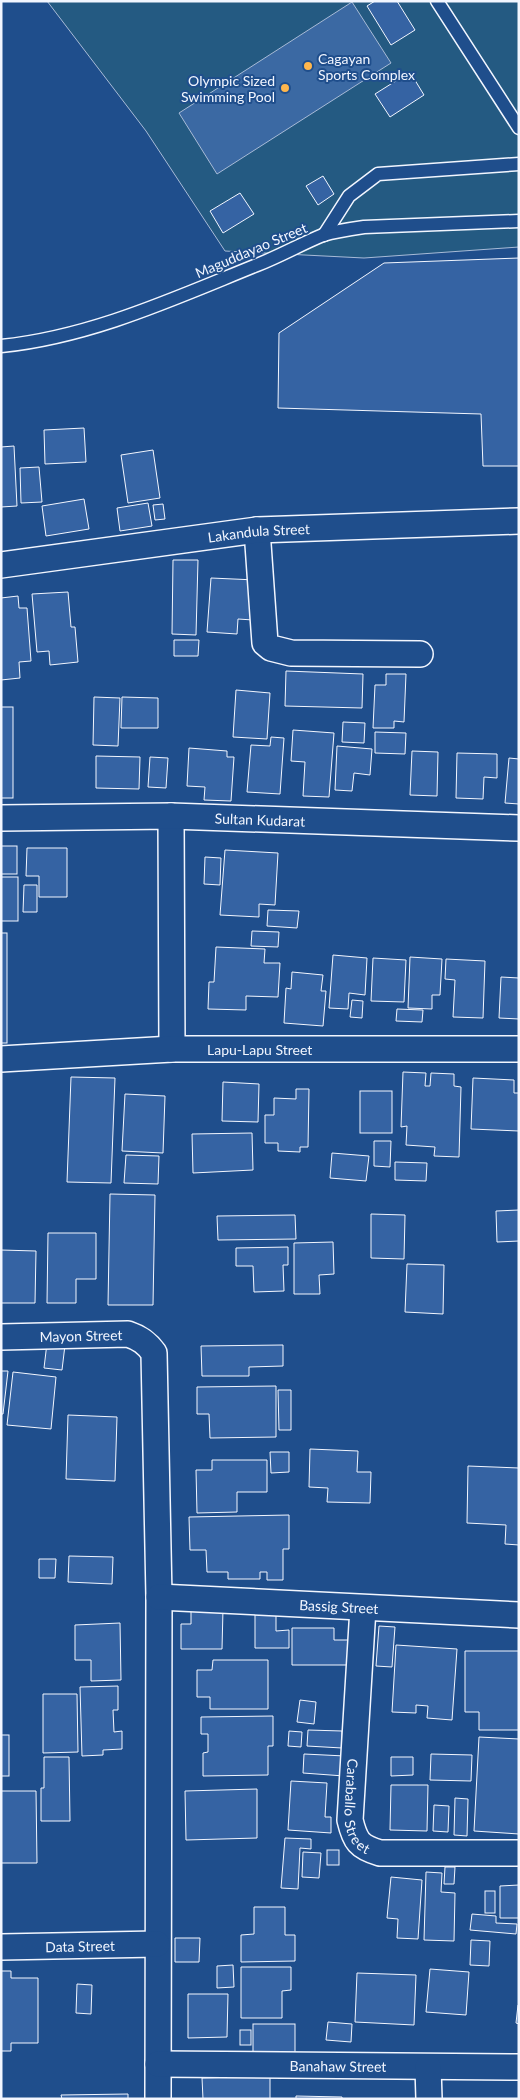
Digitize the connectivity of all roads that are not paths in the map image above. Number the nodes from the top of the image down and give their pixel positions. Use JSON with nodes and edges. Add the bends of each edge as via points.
{"nodes":[{"id":1,"x":437,"y":1,"type":"edge"},
{"id":2,"x":519,"y":128,"type":"edge"},
{"id":3,"x":519,"y":164,"type":"edge"},
{"id":4,"x":519,"y":221,"type":"edge"},
{"id":5,"x":324,"y":235,"type":"junction"},
{"id":6,"x":1,"y":346,"type":"edge"},
{"id":7,"x":519,"y":521,"type":"edge"},
{"id":8,"x":257,"y":530,"type":"junction"},
{"id":9,"x":1,"y":565,"type":"edge"},
{"id":10,"x":420,"y":654,"type":"dead end"},
{"id":11,"x":171,"y":816,"type":"junction"},
{"id":12,"x":1,"y":818,"type":"edge"},
{"id":13,"x":519,"y":828,"type":"edge"},
{"id":14,"x":172,"y":1049,"type":"junction"},
{"id":15,"x":519,"y":1050,"type":"edge"},
{"id":16,"x":1,"y":1059,"type":"edge"},
{"id":17,"x":1,"y":1337,"type":"edge"},
{"id":18,"x":159,"y":1596,"type":"junction"},
{"id":19,"x":363,"y":1608,"type":"junction"},
{"id":20,"x":519,"y":1615,"type":"edge"},
{"id":21,"x":519,"y":1852,"type":"edge"},
{"id":22,"x":157,"y":1944,"type":"junction"},
{"id":23,"x":1,"y":1947,"type":"edge"},
{"id":24,"x":158,"y":2064,"type":"junction"},
{"id":25,"x":428,"y":2067,"type":"junction"},
{"id":26,"x":519,"y":2067,"type":"edge"},
{"id":27,"x":158,"y":2099,"type":"edge"},
{"id":28,"x":429,"y":2099,"type":"edge"}],
"edges":[{"from":1,"to":2,"type":"lane"},
{"from":3,"to":5,"type":"lane","via":[[378,174],[349,196]]},
{"from":4,"to":5,"type":"lane","name":"Maguddayao Street","via":[[364,227]]},
{"from":5,"to":6,"type":"lane","name":"Maguddayao Street","via":[[100,326],[55,338]]},
{"from":7,"to":8,"type":"street","name":"Lakandula Street"},
{"from":8,"to":9,"type":"street","name":"Lakandula Street"},
{"from":8,"to":10,"type":"street","via":[[265,643],[271,648],[291,653]]},
{"from":11,"to":12,"type":"street","name":"Sultan Kudarat"},
{"from":11,"to":13,"type":"street","name":"Sultan Kudarat"},
{"from":11,"to":14,"type":"street"},
{"from":14,"to":15,"type":"street","name":"Lapu-Lapu Street"},
{"from":14,"to":16,"type":"street","name":"Lapu-Lapu Street"},
{"from":17,"to":18,"type":"street","name":"Mayon Street","via":[[128,1334],[147,1343],[154,1353]]},
{"from":18,"to":19,"type":"street","name":"Bassig Street"},
{"from":18,"to":22,"type":"street"},
{"from":19,"to":20,"type":"street","name":"Bassig Street"},
{"from":19,"to":21,"type":"street","name":"Caraballo Street","via":[[350,1820],[358,1843],[380,1852]]},
{"from":22,"to":23,"type":"street","name":"Data Street"},
{"from":22,"to":24,"type":"street"},
{"from":24,"to":25,"type":"street","name":"Banahaw Street"},
{"from":24,"to":27,"type":"street"},
{"from":25,"to":26,"type":"street","name":"Banahaw Street"},
{"from":25,"to":28,"type":"street"}]}
